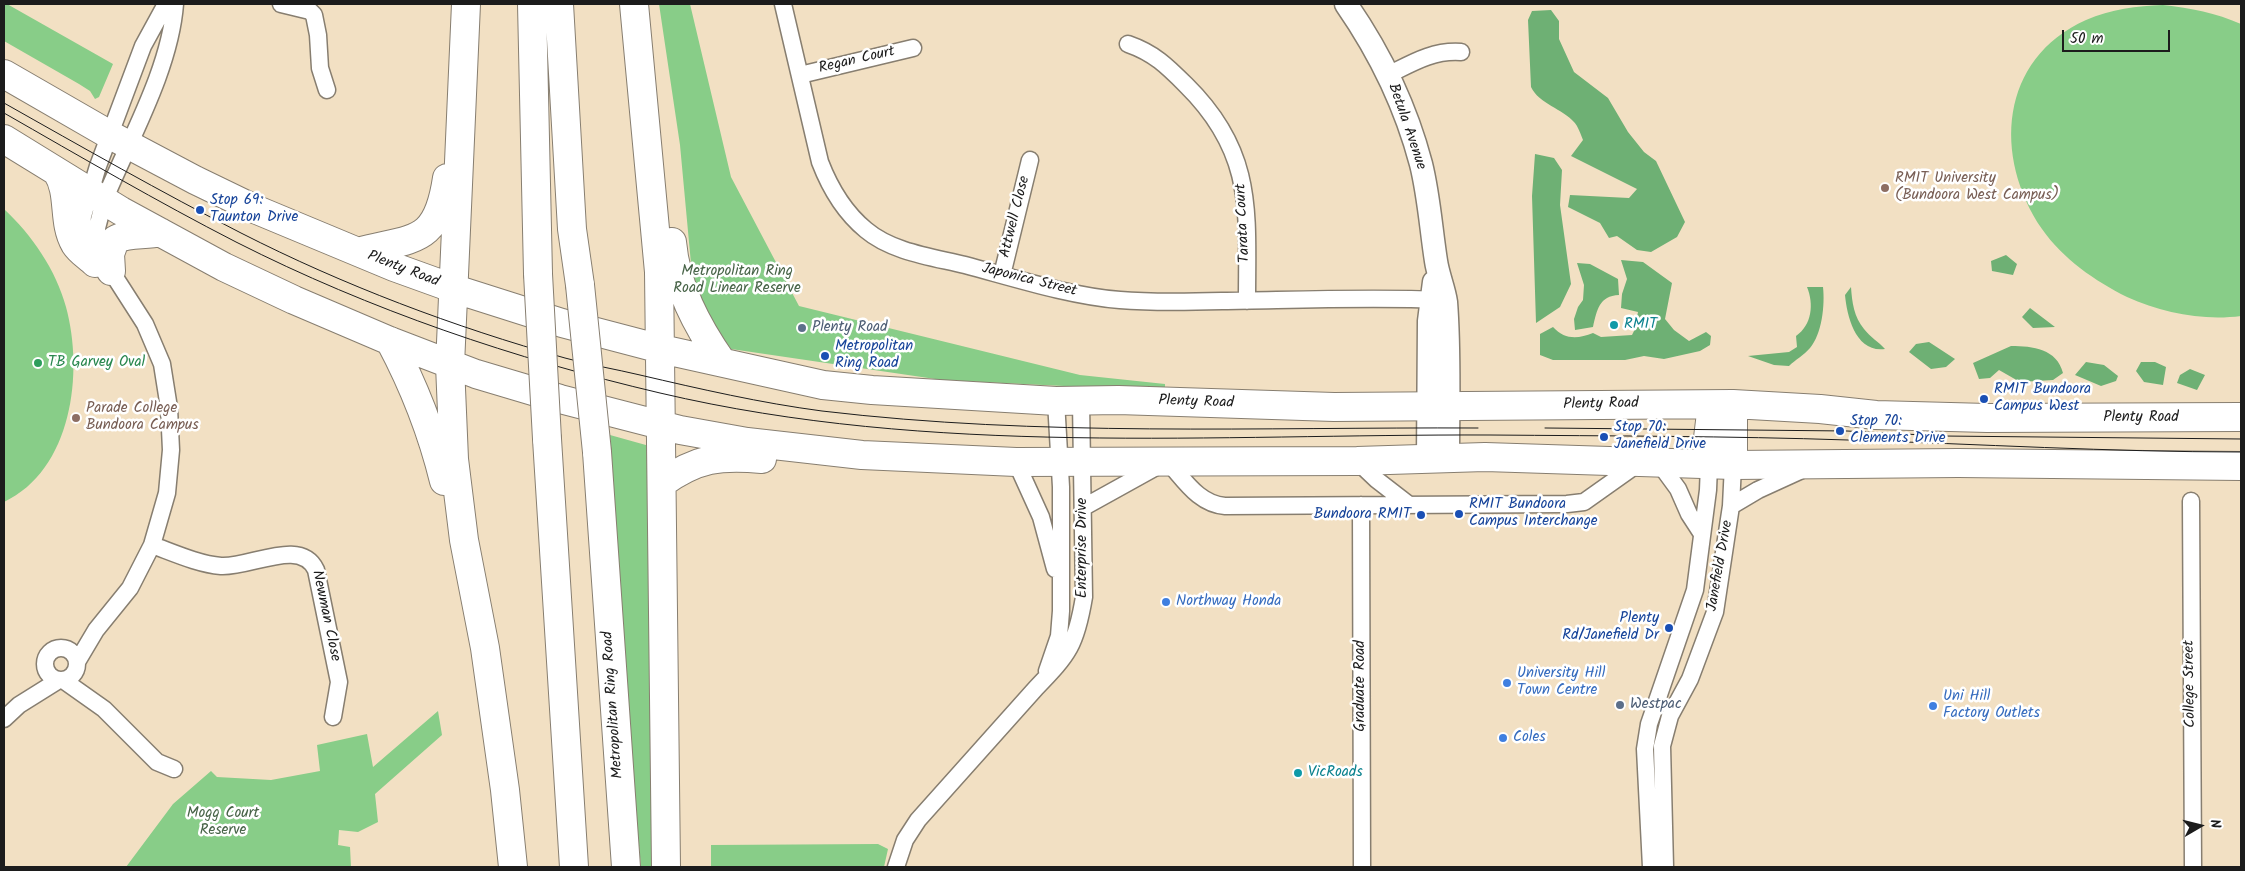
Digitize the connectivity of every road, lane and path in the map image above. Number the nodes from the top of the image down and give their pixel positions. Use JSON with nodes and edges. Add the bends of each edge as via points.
{"nodes":[{"id":1,"x":166,"y":4,"type":"edge"},
{"id":2,"x":175,"y":4,"type":"edge"},
{"id":3,"x":281,"y":4,"type":"edge"},
{"id":4,"x":466,"y":4,"type":"edge"},
{"id":5,"x":532,"y":4,"type":"edge"},
{"id":6,"x":559,"y":4,"type":"edge"},
{"id":7,"x":783,"y":4,"type":"edge"},
{"id":8,"x":1346,"y":4,"type":"edge"},
{"id":9,"x":634,"y":9,"type":"edge"},
{"id":10,"x":1128,"y":44,"type":"dead end"},
{"id":11,"x":913,"y":48,"type":"dead end"},
{"id":12,"x":1461,"y":52,"type":"dead end"},
{"id":13,"x":4,"y":74,"type":"edge"},
{"id":14,"x":800,"y":75,"type":"junction"},
{"id":15,"x":1388,"y":75,"type":"junction"},
{"id":16,"x":327,"y":90,"type":"dead end"},
{"id":17,"x":460,"y":100,"type":"junction"},
{"id":18,"x":124,"y":129,"type":"junction"},
{"id":19,"x":4,"y":139,"type":"edge"},
{"id":20,"x":1030,"y":160,"type":"dead end"},
{"id":21,"x":57,"y":172,"type":"junction"},
{"id":22,"x":97,"y":196,"type":"junction"},
{"id":23,"x":160,"y":232,"type":"junction"},
{"id":24,"x":358,"y":252,"type":"junction"},
{"id":25,"x":103,"y":267,"type":"junction"},
{"id":26,"x":1002,"y":275,"type":"junction"},
{"id":27,"x":454,"y":279,"type":"junction"},
{"id":28,"x":1439,"y":300,"type":"junction"},
{"id":29,"x":1247,"y":301,"type":"junction"},
{"id":30,"x":661,"y":339,"type":"junction"},
{"id":31,"x":390,"y":341,"type":"junction"},
{"id":32,"x":722,"y":362,"type":"junction"},
{"id":33,"x":450,"y":376,"type":"junction"},
{"id":34,"x":1069,"y":401,"type":"junction"},
{"id":35,"x":1722,"y":404,"type":"junction"},
{"id":36,"x":1438,"y":407,"type":"junction"},
{"id":37,"x":2241,"y":418,"type":"edge"},
{"id":38,"x":661,"y":435,"type":"junction"},
{"id":39,"x":1438,"y":458,"type":"junction"},
{"id":40,"x":922,"y":459,"type":"junction"},
{"id":41,"x":1167,"y":461,"type":"junction"},
{"id":42,"x":1356,"y":461,"type":"junction"},
{"id":43,"x":1016,"y":462,"type":"junction"},
{"id":44,"x":1071,"y":462,"type":"junction"},
{"id":45,"x":1650,"y":462,"type":"junction"},
{"id":46,"x":1721,"y":465,"type":"junction"},
{"id":47,"x":1812,"y":465,"type":"junction"},
{"id":48,"x":2241,"y":466,"type":"edge"},
{"id":49,"x":662,"y":483,"type":"junction"},
{"id":50,"x":2191,"y":501,"type":"dead end"},
{"id":51,"x":1408,"y":504,"type":"junction"},
{"id":52,"x":1361,"y":506,"type":"junction"},
{"id":53,"x":1731,"y":506,"type":"junction"},
{"id":54,"x":1084,"y":507,"type":"junction"},
{"id":55,"x":1702,"y":534,"type":"junction"},
{"id":56,"x":152,"y":545,"type":"junction"},
{"id":57,"x":1061,"y":592,"type":"junction"},
{"id":58,"x":96,"y":630,"type":"junction"},
{"id":59,"x":1704,"y":643,"type":"junction"},
{"id":60,"x":63,"y":648,"type":"junction"},
{"id":61,"x":484,"y":648,"type":"junction"},
{"id":62,"x":1673,"y":650,"type":"junction"},
{"id":63,"x":77,"y":664,"type":"junction"},
{"id":64,"x":46,"y":667,"type":"junction"},
{"id":65,"x":61,"y":680,"type":"junction"},
{"id":66,"x":1041,"y":682,"type":"junction"},
{"id":67,"x":19,"y":705,"type":"junction"},
{"id":68,"x":104,"y":709,"type":"junction"},
{"id":69,"x":333,"y":717,"type":"dead end"},
{"id":70,"x":4,"y":719,"type":"edge"},
{"id":71,"x":174,"y":769,"type":"dead end"},
{"id":72,"x":513,"y":867,"type":"edge"},
{"id":73,"x":574,"y":867,"type":"edge"},
{"id":74,"x":626,"y":867,"type":"edge"},
{"id":75,"x":666,"y":867,"type":"edge"},
{"id":76,"x":896,"y":867,"type":"edge"},
{"id":77,"x":1362,"y":867,"type":"edge"},
{"id":78,"x":1651,"y":867,"type":"edge"},
{"id":79,"x":1665,"y":867,"type":"edge"},
{"id":80,"x":2193,"y":867,"type":"edge"}],
"edges":[{"from":1,"to":18,"type":"street","via":[[143,46]]},
{"from":2,"to":18,"type":"street","via":[[168,44]]},
{"from":3,"to":16,"type":"street","via":[[314,15],[318,56]]},
{"from":4,"to":17,"type":"highway"},
{"from":5,"to":73,"type":"highway","bridge":true,"via":[[538,274]]},
{"from":6,"to":74,"type":"highway","name":"Metropolitan Ring Road","bridge":true,"via":[[572,229],[597,452]]},
{"from":7,"to":14,"type":"street","name":"Japonica Street"},
{"from":8,"to":15,"type":"street","name":"Betula Avenue"},
{"from":9,"to":30,"type":"highway","via":[[656,223]]},
{"from":9,"to":32,"type":"highway","via":[[658,101],[672,248],[678,275],[694,316]]},
{"from":10,"to":29,"type":"street","name":"Tarata Court","via":[[1153,55],[1201,100],[1225,132],[1246,197]]},
{"from":11,"to":14,"type":"street","name":"Regan Court"},
{"from":12,"to":15,"type":"street","via":[[1431,54]]},
{"from":13,"to":18,"type":"highway","name":"Plenty Road"},
{"from":14,"to":26,"type":"street","name":"Japonica Street","via":[[820,162],[827,181],[851,216],[867,231],[896,247]]},
{"from":15,"to":28,"type":"street","name":"Betula Avenue","via":[[1421,165],[1433,226]]},
{"from":17,"to":24,"type":"highway","via":[[442,207],[434,223],[421,235]]},
{"from":17,"to":27,"type":"highway","via":[[460,182]]},
{"from":18,"to":22,"type":"street"},
{"from":18,"to":24,"type":"highway","name":"Plenty Road","via":[[257,210]]},
{"from":19,"to":21,"type":"highway"},
{"from":20,"to":26,"type":"street","name":"Attwell Close"},
{"from":21,"to":22,"type":"highway"},
{"from":21,"to":25,"type":"highway","via":[[63,181],[68,226],[74,243]]},
{"from":22,"to":23,"type":"highway"},
{"from":22,"to":25,"type":"street","via":[[96,234]]},
{"from":23,"to":25,"type":"highway","via":[[146,236],[126,235],[115,240]]},
{"from":23,"to":31,"type":"highway","via":[[294,300]]},
{"from":24,"to":27,"type":"highway","name":"Plenty Road"},
{"from":25,"to":56,"type":"street","via":[[145,324],[162,364],[170,428],[169,471],[162,515]]},
{"from":26,"to":29,"type":"street","name":"Japonica Street","via":[[1119,300]]},
{"from":27,"to":30,"type":"highway","name":"Plenty Road","via":[[562,323]]},
{"from":27,"to":33,"type":"highway"},
{"from":28,"to":29,"type":"street","name":"Japonica Street"},
{"from":28,"to":36,"type":"street","name":"Betula Avenue","via":[[1429,321]]},
{"from":30,"to":32,"type":"highway","name":"Plenty Road"},
{"from":30,"to":38,"type":"highway"},
{"from":31,"to":33,"type":"highway"},
{"from":31,"to":61,"type":"highway","via":[[409,376],[429,427]]},
{"from":32,"to":34,"type":"highway","name":"Plenty Road","via":[[850,388]]},
{"from":33,"to":38,"type":"highway","via":[[560,399]]},
{"from":33,"to":61,"type":"highway","via":[[454,459],[464,540]]},
{"from":34,"to":36,"type":"highway","name":"Plenty Road"},
{"from":34,"to":44,"type":"street","name":"Enterprise Drive"},
{"from":34,"to":44,"type":"street","name":"Enterprise Drive"},
{"from":35,"to":36,"type":"highway","name":"Plenty Road"},
{"from":35,"to":37,"type":"highway","name":"Plenty Road","via":[[1904,416]]},
{"from":35,"to":46,"type":"highway","name":"Janefield Drive","via":[[1708,438]]},
{"from":36,"to":39,"type":"street","name":"Betula Avenue"},
{"from":38,"to":40,"type":"highway","via":[[686,431],[747,442]]},
{"from":38,"to":49,"type":"highway"},
{"from":39,"to":42,"type":"highway"},
{"from":39,"to":45,"type":"highway"},
{"from":40,"to":43,"type":"highway"},
{"from":40,"to":49,"type":"highway","via":[[856,466],[818,466],[739,456],[687,466]]},
{"from":41,"to":42,"type":"highway"},
{"from":41,"to":44,"type":"highway"},
{"from":41,"to":52,"type":"street","via":[[1196,493],[1217,505]]},
{"from":41,"to":54,"type":"street"},
{"from":42,"to":51,"type":"street"},
{"from":43,"to":44,"type":"highway"},
{"from":43,"to":57,"type":"street","via":[[1041,517]]},
{"from":44,"to":54,"type":"street","name":"Enterprise Drive"},
{"from":44,"to":57,"type":"street","name":"Enterprise Drive"},
{"from":45,"to":46,"type":"highway"},
{"from":45,"to":51,"type":"street","via":[[1584,502]]},
{"from":45,"to":55,"type":"street","via":[[1678,489]]},
{"from":46,"to":47,"type":"highway"},
{"from":46,"to":53,"type":"street","name":"Janefield Drive"},
{"from":46,"to":55,"type":"street","name":"Janefield Drive","via":[[1708,490]]},
{"from":47,"to":48,"type":"highway"},
{"from":47,"to":53,"type":"street"},
{"from":49,"to":75,"type":"highway"},
{"from":50,"to":80,"type":"street","name":"College Street"},
{"from":51,"to":52,"type":"street"},
{"from":52,"to":77,"type":"street","name":"Graduate Road"},
{"from":53,"to":59,"type":"street","name":"Janefield Drive","via":[[1718,599]]},
{"from":54,"to":66,"type":"street","name":"Enterprise Drive","via":[[1084,597],[1079,628],[1056,669]]},
{"from":55,"to":62,"type":"street","name":"Janefield Drive","via":[[1695,590]]},
{"from":56,"to":58,"type":"street","via":[[130,588]]},
{"from":56,"to":69,"type":"street","name":"Newman Close","via":[[222,566],[290,554],[309,558],[316,570],[339,682]]},
{"from":57,"to":66,"type":"street","name":"Enterprise Drive","via":[[1059,636]]},
{"from":58,"to":60,"type":"street"},
{"from":58,"to":63,"type":"street"},
{"from":59,"to":62,"type":"street","via":[[1689,652]]},
{"from":59,"to":79,"type":"street","name":"Janefield Drive","via":[[1690,679],[1670,716],[1662,746]]},
{"from":60,"to":63,"type":"street","via":[[72,653]]},
{"from":60,"to":64,"type":"street","via":[[50,653]]},
{"from":61,"to":72,"type":"highway"},
{"from":62,"to":78,"type":"street","name":"Janefield Drive","via":[[1649,724],[1645,749]]},
{"from":63,"to":65,"type":"street","via":[[72,676]]},
{"from":63,"to":68,"type":"street"},
{"from":64,"to":65,"type":"street","via":[[50,675]]},
{"from":64,"to":67,"type":"street"},
{"from":65,"to":67,"type":"street"},
{"from":65,"to":68,"type":"street"},
{"from":66,"to":76,"type":"street","name":"Enterprise Drive","via":[[918,820],[905,840]]},
{"from":67,"to":70,"type":"street"},
{"from":68,"to":71,"type":"street","via":[[157,762]]}]}
